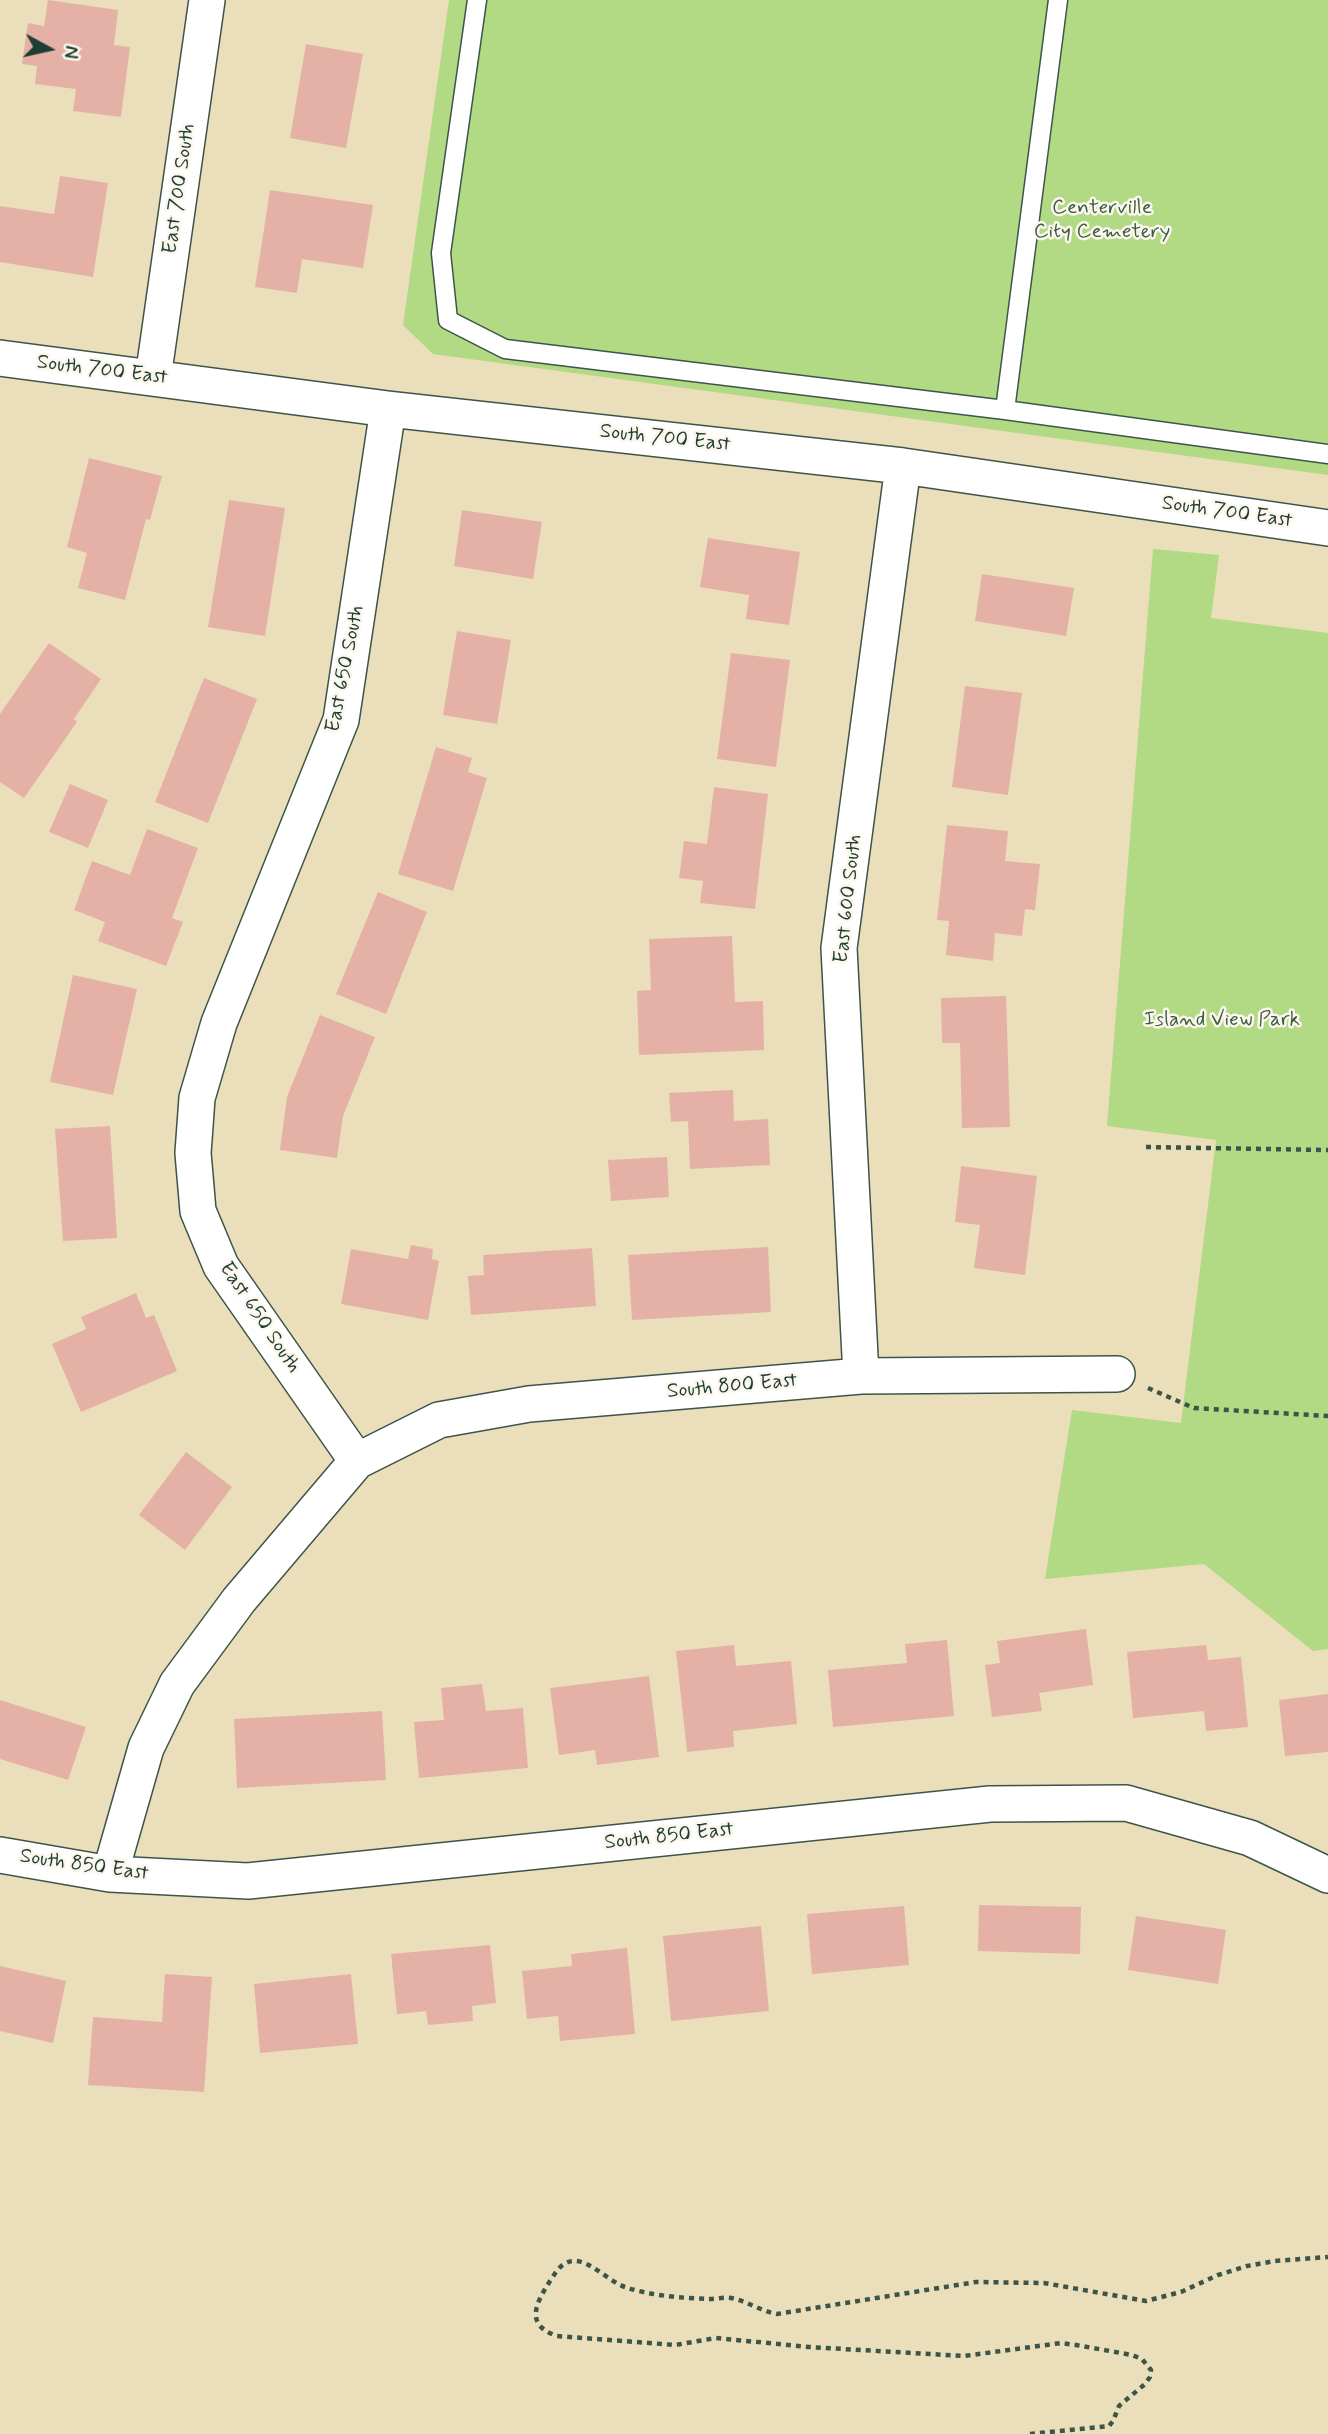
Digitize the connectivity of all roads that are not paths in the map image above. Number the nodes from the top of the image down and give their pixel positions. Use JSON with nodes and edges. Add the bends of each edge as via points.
{"nodes":[{"id":1,"x":207,"y":0,"type":"edge"},
{"id":2,"x":477,"y":0,"type":"edge"},
{"id":3,"x":1058,"y":0,"type":"edge"},
{"id":4,"x":0,"y":358,"type":"edge"},
{"id":5,"x":153,"y":378,"type":"junction"},
{"id":6,"x":388,"y":408,"type":"junction"},
{"id":7,"x":1005,"y":410,"type":"junction"},
{"id":8,"x":1328,"y":454,"type":"edge"},
{"id":9,"x":903,"y":466,"type":"junction"},
{"id":10,"x":1328,"y":528,"type":"edge"},
{"id":11,"x":1117,"y":1374,"type":"road end"},
{"id":12,"x":861,"y":1376,"type":"junction"},
{"id":13,"x":357,"y":1461,"type":"junction"},
{"id":14,"x":0,"y":1854,"type":"edge"},
{"id":15,"x":110,"y":1874,"type":"junction"},
{"id":16,"x":1328,"y":1875,"type":"edge"}],
"edges":[{"from":1,"to":5,"type":"street","name":"East 700 South"},
{"from":2,"to":7,"type":"lane","via":[[440,253],[448,320],[505,349]]},
{"from":3,"to":7,"type":"lane"},
{"from":4,"to":5,"type":"street","name":"South 700 East"},
{"from":5,"to":6,"type":"street","name":"South 700 East"},
{"from":6,"to":9,"type":"street","name":"South 700 East"},
{"from":6,"to":13,"type":"street","name":"East 650 South","via":[[341,720],[219,1023],[197,1098],[193,1153],[198,1211],[221,1266]]},
{"from":7,"to":8,"type":"lane"},
{"from":9,"to":10,"type":"street","name":"South 700 East"},
{"from":9,"to":12,"type":"street","name":"East 600 South","via":[[839,948]]},
{"from":11,"to":12,"type":"street","name":"South 800 East"},
{"from":12,"to":13,"type":"street","name":"South 800 East","via":[[529,1404],[439,1420]]},
{"from":13,"to":15,"type":"street","via":[[239,1600],[177,1684],[146,1748]]},
{"from":14,"to":15,"type":"street","name":"South 850 East"},
{"from":15,"to":16,"type":"street","name":"South 850 East","via":[[248,1881],[990,1804],[1126,1803],[1250,1838]]}]}
